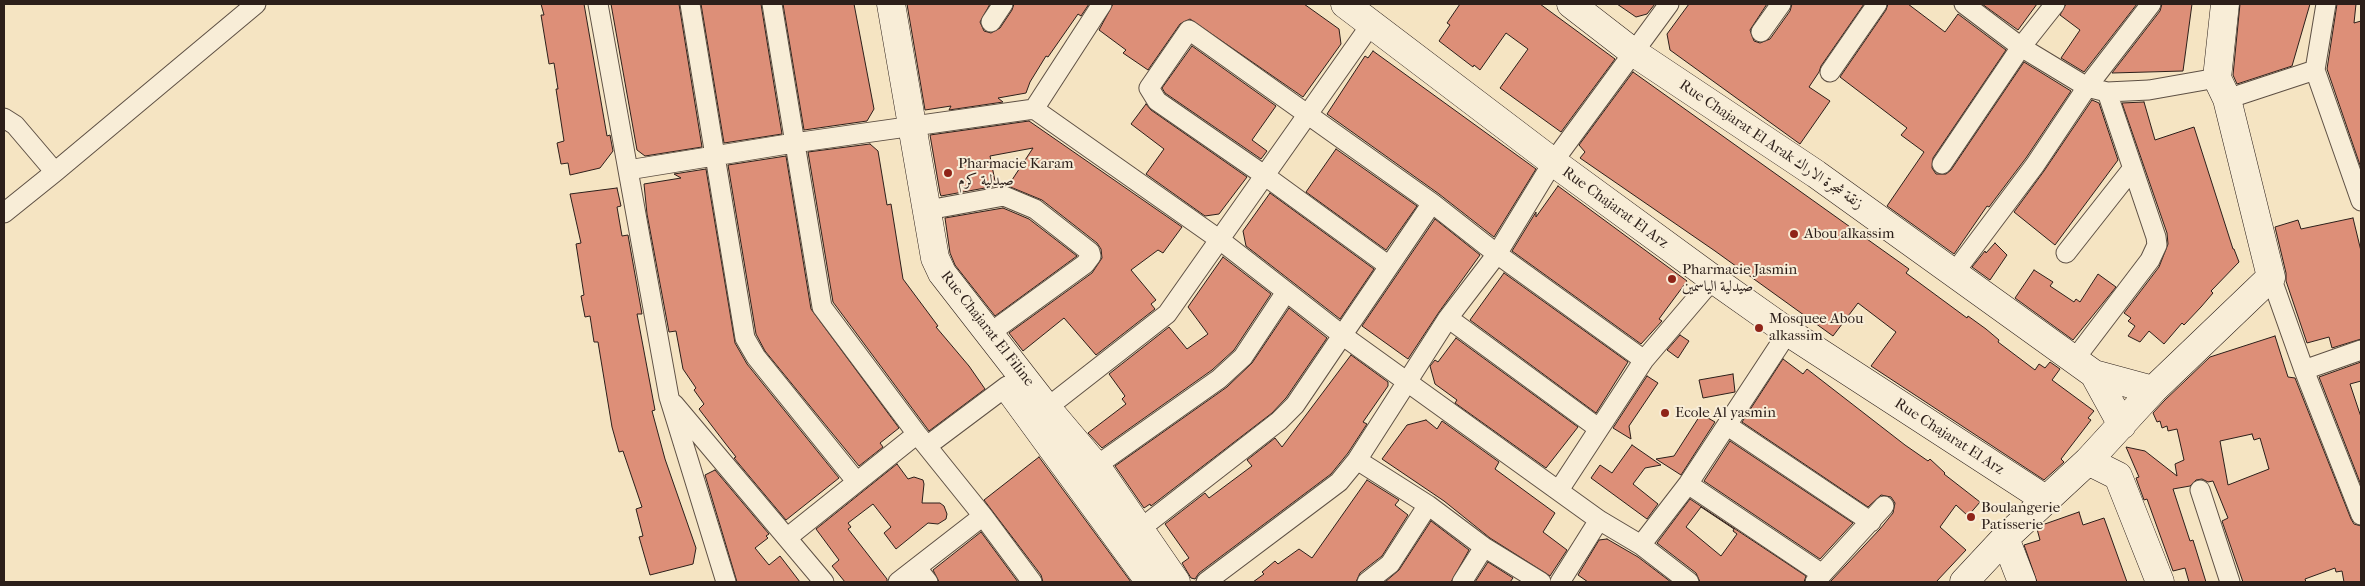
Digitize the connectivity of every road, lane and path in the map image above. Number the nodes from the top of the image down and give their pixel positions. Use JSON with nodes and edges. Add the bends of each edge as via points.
{"nodes":[{"id":1,"x":256,"y":4,"type":"edge"},
{"id":2,"x":598,"y":4,"type":"edge"},
{"id":3,"x":690,"y":4,"type":"edge"},
{"id":4,"x":772,"y":4,"type":"edge"},
{"id":5,"x":876,"y":4,"type":"edge"},
{"id":6,"x":891,"y":4,"type":"edge"},
{"id":7,"x":1003,"y":4,"type":"edge"},
{"id":8,"x":1102,"y":4,"type":"edge"},
{"id":9,"x":1344,"y":4,"type":"edge"},
{"id":10,"x":1571,"y":4,"type":"edge"},
{"id":11,"x":1668,"y":4,"type":"edge"},
{"id":12,"x":1781,"y":4,"type":"edge"},
{"id":13,"x":1877,"y":4,"type":"edge"},
{"id":14,"x":1966,"y":4,"type":"edge"},
{"id":15,"x":2055,"y":4,"type":"edge"},
{"id":16,"x":2151,"y":4,"type":"edge"},
{"id":17,"x":2225,"y":4,"type":"edge"},
{"id":18,"x":2326,"y":4,"type":"edge"},
{"id":19,"x":991,"y":22,"type":"dead end"},
{"id":20,"x":1372,"y":23,"type":"junction"},
{"id":21,"x":1761,"y":32,"type":"dead end"},
{"id":22,"x":2021,"y":47,"type":"junction"},
{"id":23,"x":1633,"y":52,"type":"junction"},
{"id":24,"x":2315,"y":70,"type":"junction"},
{"id":25,"x":1830,"y":72,"type":"dead end"},
{"id":26,"x":2087,"y":87,"type":"junction"},
{"id":27,"x":2222,"y":89,"type":"junction"},
{"id":28,"x":2107,"y":92,"type":"junction"},
{"id":29,"x":1034,"y":109,"type":"junction"},
{"id":30,"x":1307,"y":114,"type":"junction"},
{"id":31,"x":4,"y":118,"type":"edge"},
{"id":32,"x":905,"y":127,"type":"junction"},
{"id":33,"x":794,"y":143,"type":"junction"},
{"id":34,"x":716,"y":157,"type":"junction"},
{"id":35,"x":1553,"y":162,"type":"junction"},
{"id":36,"x":1942,"y":164,"type":"dead end"},
{"id":37,"x":2133,"y":168,"type":"junction"},
{"id":38,"x":2356,"y":169,"type":"edge"},
{"id":39,"x":628,"y":170,"type":"junction"},
{"id":40,"x":56,"y":172,"type":"junction"},
{"id":41,"x":1264,"y":175,"type":"junction"},
{"id":42,"x":2361,"y":201,"type":"edge"},
{"id":43,"x":1432,"y":203,"type":"junction"},
{"id":44,"x":928,"y":210,"type":"junction"},
{"id":45,"x":4,"y":213,"type":"edge"},
{"id":46,"x":1220,"y":240,"type":"junction"},
{"id":47,"x":2066,"y":253,"type":"dead end"},
{"id":48,"x":1497,"y":254,"type":"junction"},
{"id":49,"x":1389,"y":266,"type":"junction"},
{"id":50,"x":1954,"y":273,"type":"junction"},
{"id":51,"x":2271,"y":277,"type":"junction"},
{"id":52,"x":1713,"y":279,"type":"junction"},
{"id":53,"x":1286,"y":292,"type":"junction"},
{"id":54,"x":1448,"y":318,"type":"junction"},
{"id":55,"x":1788,"y":332,"type":"junction"},
{"id":56,"x":990,"y":333,"type":"junction"},
{"id":57,"x":1342,"y":335,"type":"junction"},
{"id":58,"x":2361,"y":350,"type":"edge"},
{"id":59,"x":1644,"y":360,"type":"junction"},
{"id":60,"x":2084,"y":367,"type":"junction"},
{"id":61,"x":2304,"y":370,"type":"junction"},
{"id":62,"x":1406,"y":381,"type":"junction"},
{"id":63,"x":1007,"y":386,"type":"junction"},
{"id":64,"x":2153,"y":390,"type":"junction"},
{"id":65,"x":668,"y":397,"type":"junction"},
{"id":66,"x":1039,"y":413,"type":"junction"},
{"id":67,"x":2122,"y":425,"type":"junction"},
{"id":68,"x":1728,"y":426,"type":"junction"},
{"id":69,"x":1598,"y":428,"type":"junction"},
{"id":70,"x":922,"y":440,"type":"junction"},
{"id":71,"x":1357,"y":460,"type":"junction"},
{"id":72,"x":2088,"y":461,"type":"junction"},
{"id":73,"x":1096,"y":466,"type":"junction"},
{"id":74,"x":856,"y":481,"type":"junction"},
{"id":75,"x":1688,"y":484,"type":"junction"},
{"id":76,"x":1559,"y":490,"type":"junction"},
{"id":77,"x":2200,"y":490,"type":"dead end"},
{"id":78,"x":2045,"y":500,"type":"junction"},
{"id":79,"x":1428,"y":505,"type":"junction"},
{"id":80,"x":1884,"y":506,"type":"dead end"},
{"id":81,"x":2361,"y":515,"type":"edge"},
{"id":82,"x":984,"y":516,"type":"junction"},
{"id":83,"x":1599,"y":520,"type":"junction"},
{"id":84,"x":1871,"y":522,"type":"junction"},
{"id":85,"x":1140,"y":530,"type":"junction"},
{"id":86,"x":788,"y":537,"type":"junction"},
{"id":87,"x":2005,"y":538,"type":"junction"},
{"id":88,"x":1641,"y":545,"type":"junction"},
{"id":89,"x":1484,"y":546,"type":"junction"},
{"id":90,"x":923,"y":575,"type":"edge"},
{"id":91,"x":1819,"y":578,"type":"edge"},
{"id":92,"x":726,"y":582,"type":"edge"},
{"id":93,"x":824,"y":582,"type":"edge"},
{"id":94,"x":898,"y":582,"type":"edge"},
{"id":95,"x":1032,"y":582,"type":"edge"},
{"id":96,"x":1150,"y":582,"type":"edge"},
{"id":97,"x":1176,"y":582,"type":"edge"},
{"id":98,"x":1206,"y":582,"type":"edge"},
{"id":99,"x":1366,"y":582,"type":"edge"},
{"id":100,"x":1462,"y":582,"type":"edge"},
{"id":101,"x":1541,"y":582,"type":"edge"},
{"id":102,"x":1560,"y":582,"type":"edge"},
{"id":103,"x":1689,"y":582,"type":"edge"},
{"id":104,"x":1964,"y":582,"type":"edge"},
{"id":105,"x":2022,"y":582,"type":"edge"},
{"id":106,"x":2160,"y":582,"type":"edge"},
{"id":107,"x":2230,"y":582,"type":"edge"}],
"edges":[{"from":1,"to":40,"type":"street"},
{"from":2,"to":39,"type":"street"},
{"from":3,"to":34,"type":"street"},
{"from":4,"to":33,"type":"street"},
{"from":5,"to":32,"type":"street","name":"Rue Chajarat El Filine"},
{"from":6,"to":32,"type":"street","name":"Rue Chajarat El Filine"},
{"from":7,"to":19,"type":"street"},
{"from":8,"to":29,"type":"street"},
{"from":9,"to":20,"type":"street","name":"Rue Chajarat El Arz"},
{"from":10,"to":23,"type":"street","name":"Rue Chajarat El Arak زنقة شجرة الاراك"},
{"from":11,"to":23,"type":"street"},
{"from":12,"to":21,"type":"street"},
{"from":13,"to":25,"type":"street"},
{"from":14,"to":22,"type":"street"},
{"from":15,"to":22,"type":"street"},
{"from":16,"to":26,"type":"street"},
{"from":17,"to":27,"type":"street"},
{"from":18,"to":24,"type":"street"},
{"from":20,"to":30,"type":"street"},
{"from":20,"to":35,"type":"street","name":"Rue Chajarat El Arz"},
{"from":22,"to":26,"type":"street"},
{"from":22,"to":36,"type":"street"},
{"from":23,"to":35,"type":"street"},
{"from":23,"to":50,"type":"street","name":"Rue Chajarat El Arak زنقة شجرة الاراك","via":[[1816,174]]},
{"from":24,"to":27,"type":"street"},
{"from":24,"to":38,"type":"street"},
{"from":26,"to":28,"type":"street"},
{"from":26,"to":50,"type":"street","via":[[2035,165]]},
{"from":27,"to":28,"type":"street"},
{"from":27,"to":51,"type":"street"},
{"from":28,"to":37,"type":"street"},
{"from":29,"to":32,"type":"street"},
{"from":29,"to":46,"type":"street"},
{"from":30,"to":41,"type":"street"},
{"from":30,"to":41,"type":"street","via":[[1190,30],[1149,88],[1151,95],[1166,108]]},
{"from":30,"to":43,"type":"street"},
{"from":31,"to":40,"type":"street","via":[[15,125]]},
{"from":32,"to":33,"type":"street"},
{"from":32,"to":44,"type":"street","name":"Rue Chajarat El Filine"},
{"from":32,"to":63,"type":"street","name":"Rue Chajarat El Filine","via":[[920,266],[938,296]]},
{"from":33,"to":34,"type":"street"},
{"from":33,"to":70,"type":"street","via":[[822,307]]},
{"from":34,"to":39,"type":"street"},
{"from":34,"to":74,"type":"street","via":[[745,338]]},
{"from":35,"to":48,"type":"street"},
{"from":35,"to":52,"type":"street","name":"Rue Chajarat El Arz"},
{"from":37,"to":47,"type":"street"},
{"from":37,"to":60,"type":"street","via":[[2156,237],[2155,251]]},
{"from":38,"to":42,"type":"street"},
{"from":39,"to":65,"type":"street"},
{"from":40,"to":45,"type":"street"},
{"from":41,"to":46,"type":"street"},
{"from":41,"to":49,"type":"street"},
{"from":43,"to":48,"type":"street"},
{"from":43,"to":49,"type":"street"},
{"from":44,"to":56,"type":"street","name":"Rue Chajarat El Filine","via":[[935,258],[942,273]]},
{"from":44,"to":56,"type":"street","via":[[1004,196],[1034,209],[1090,252],[1085,264]]},
{"from":46,"to":53,"type":"street"},
{"from":46,"to":66,"type":"street","via":[[1167,314]]},
{"from":48,"to":54,"type":"street"},
{"from":48,"to":59,"type":"street"},
{"from":49,"to":57,"type":"street"},
{"from":50,"to":60,"type":"street","name":"Rue Chajarat El Arak زنقة شجرة الاراك"},
{"from":51,"to":61,"type":"street"},
{"from":51,"to":64,"type":"street"},
{"from":52,"to":55,"type":"street","name":"Rue Chajarat El Arz"},
{"from":52,"to":59,"type":"street"},
{"from":53,"to":57,"type":"street"},
{"from":53,"to":73,"type":"street","via":[[1243,357],[1219,379]]},
{"from":54,"to":62,"type":"street"},
{"from":54,"to":69,"type":"street"},
{"from":55,"to":68,"type":"street"},
{"from":55,"to":78,"type":"street","name":"Rue Chajarat El Arz"},
{"from":56,"to":66,"type":"street","name":"Rue Chajarat El Filine"},
{"from":57,"to":62,"type":"street"},
{"from":57,"to":85,"type":"street","via":[[1295,405],[1279,421]]},
{"from":58,"to":61,"type":"street"},
{"from":59,"to":69,"type":"street"},
{"from":60,"to":64,"type":"street","name":"Rue Chajarat El Arak زنقة شجرة الاراك"},
{"from":60,"to":67,"type":"street","name":"Rue Chajarat El Arak زنقة شجرة الاراك"},
{"from":61,"to":81,"type":"street"},
{"from":62,"to":71,"type":"street"},
{"from":62,"to":76,"type":"street"},
{"from":63,"to":66,"type":"street","name":"Rue Chajarat El Filine"},
{"from":63,"to":70,"type":"street"},
{"from":64,"to":67,"type":"street"},
{"from":65,"to":86,"type":"street"},
{"from":65,"to":92,"type":"street"},
{"from":66,"to":73,"type":"street","name":"Rue Chajarat El Filine"},
{"from":66,"to":96,"type":"street","name":"Rue Chajarat El Filine"},
{"from":67,"to":72,"type":"street"},
{"from":68,"to":75,"type":"street"},
{"from":68,"to":84,"type":"street"},
{"from":69,"to":76,"type":"street"},
{"from":70,"to":74,"type":"street"},
{"from":70,"to":82,"type":"street"},
{"from":71,"to":79,"type":"street"},
{"from":71,"to":98,"type":"street","via":[[1340,482]]},
{"from":72,"to":78,"type":"street"},
{"from":72,"to":106,"type":"street","via":[[2118,476]]},
{"from":73,"to":85,"type":"street","name":"Rue Chajarat El Filine"},
{"from":74,"to":86,"type":"street"},
{"from":75,"to":88,"type":"street"},
{"from":75,"to":91,"type":"street"},
{"from":76,"to":83,"type":"street"},
{"from":77,"to":107,"type":"street"},
{"from":78,"to":87,"type":"street"},
{"from":79,"to":89,"type":"street"},
{"from":79,"to":99,"type":"street","via":[[1390,564]]},
{"from":80,"to":84,"type":"street"},
{"from":82,"to":90,"type":"street"},
{"from":82,"to":95,"type":"street"},
{"from":83,"to":88,"type":"street"},
{"from":83,"to":102,"type":"street"},
{"from":84,"to":91,"type":"street"},
{"from":85,"to":97,"type":"street","name":"Rue Chajarat El Filine"},
{"from":86,"to":93,"type":"street"},
{"from":87,"to":104,"type":"street"},
{"from":87,"to":105,"type":"street"},
{"from":88,"to":103,"type":"street"},
{"from":89,"to":100,"type":"street"},
{"from":89,"to":101,"type":"street"},
{"from":90,"to":94,"type":"street"}]}
